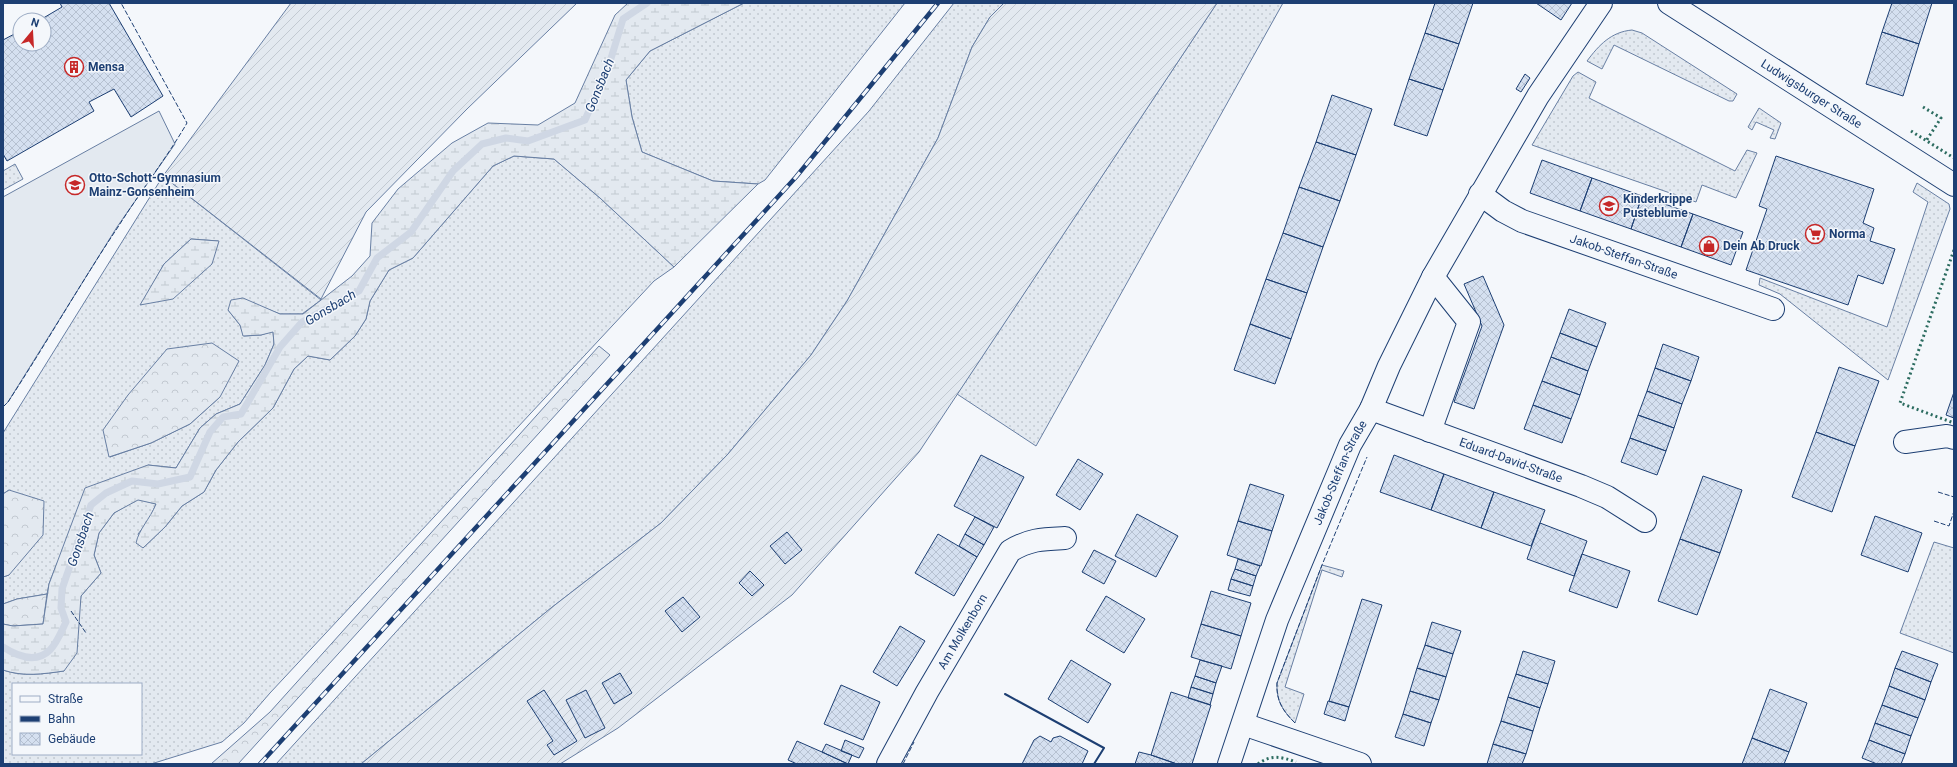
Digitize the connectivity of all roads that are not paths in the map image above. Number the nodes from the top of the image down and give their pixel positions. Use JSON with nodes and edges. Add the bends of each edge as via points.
{"nodes":[{"id":1,"x":1601,"y":3,"type":"edge"},
{"id":2,"x":1669,"y":3,"type":"edge"},
{"id":3,"x":1954,"y":185,"type":"edge"},
{"id":4,"x":1480,"y":194,"type":"junction"},
{"id":5,"x":1433,"y":276,"type":"junction"},
{"id":6,"x":1773,"y":309,"type":"dead end"},
{"id":7,"x":1371,"y":409,"type":"junction"},
{"id":8,"x":1430,"y":431,"type":"junction"},
{"id":9,"x":1954,"y":438,"type":"edge"},
{"id":10,"x":1905,"y":442,"type":"dead end"},
{"id":11,"x":1645,"y":521,"type":"dead end"},
{"id":12,"x":1065,"y":538,"type":"dead end"},
{"id":13,"x":1243,"y":724,"type":"junction"},
{"id":14,"x":888,"y":764,"type":"edge"},
{"id":15,"x":1229,"y":764,"type":"edge"},
{"id":16,"x":1360,"y":764,"type":"edge"}],
"edges":[{"from":1,"to":4,"type":"street","name":"Jakob-Steffan-Straße","via":[[1538,96]]},
{"from":2,"to":3,"type":"street","name":"Ludwigsburger Straße"},
{"from":4,"to":5,"type":"street","name":"Jakob-Steffan-Straße"},
{"from":4,"to":6,"type":"street","name":"Jakob-Steffan-Straße","via":[[1522,221]]},
{"from":5,"to":7,"type":"street","name":"Jakob-Steffan-Straße"},
{"from":5,"to":8,"type":"street","via":[[1468,322]]},
{"from":7,"to":8,"type":"street","name":"Eduard-David-Straße"},
{"from":7,"to":13,"type":"street","name":"Jakob-Steffan-Straße","via":[[1350,445],[1277,620]]},
{"from":8,"to":11,"type":"street","name":"Eduard-David-Straße","via":[[1608,497]]},
{"from":9,"to":10,"type":"street","via":[[1947,436]]},
{"from":12,"to":14,"type":"street","name":"Am Molkenborn","via":[[1025,542],[1010,551]]},
{"from":13,"to":15,"type":"street","name":"Jakob-Steffan-Straße"},
{"from":13,"to":16,"type":"street"}]}
